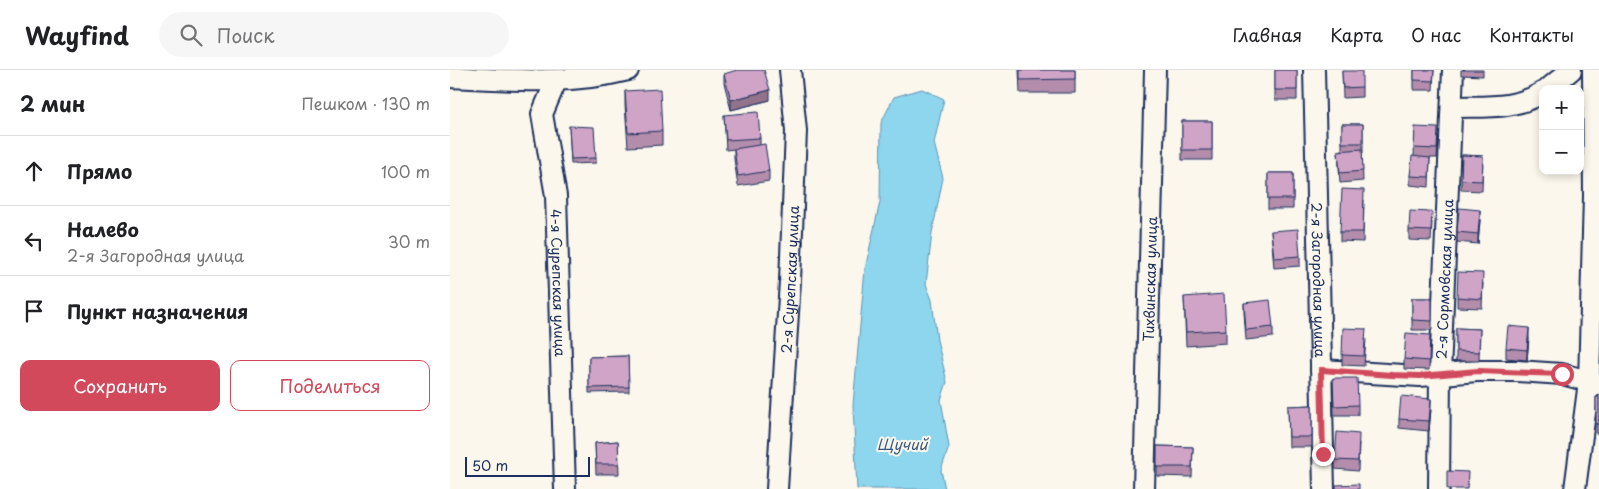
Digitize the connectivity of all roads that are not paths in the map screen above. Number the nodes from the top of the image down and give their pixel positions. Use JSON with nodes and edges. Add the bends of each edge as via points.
{"nodes":[{"id":1,"x":628,"y":70,"type":"edge"},
{"id":2,"x":790,"y":70,"type":"edge"},
{"id":3,"x":1155,"y":70,"type":"edge"},
{"id":4,"x":1314,"y":70,"type":"edge"},
{"id":5,"x":1453,"y":70,"type":"edge"},
{"id":6,"x":1572,"y":70,"type":"edge"},
{"id":7,"x":1593,"y":70,"type":"edge"},
{"id":8,"x":450,"y":77,"type":"edge"},
{"id":9,"x":556,"y":81,"type":"junction"},
{"id":10,"x":1553,"y":85,"type":"edge"},
{"id":11,"x":1539,"y":95,"type":"edge"},
{"id":12,"x":1453,"y":107,"type":"junction"},
{"id":13,"x":1321,"y":370,"type":"junction"},
{"id":14,"x":1440,"y":373,"type":"junction"},
{"id":15,"x":1594,"y":383,"type":"edge"},
{"id":16,"x":565,"y":489,"type":"edge"},
{"id":17,"x":777,"y":489,"type":"edge"},
{"id":18,"x":1144,"y":489,"type":"edge"},
{"id":19,"x":1324,"y":489,"type":"edge"},
{"id":20,"x":1439,"y":489,"type":"edge"},
{"id":21,"x":1575,"y":489,"type":"edge"}],
"edges":[{"from":1,"to":9,"type":"street","via":[[602,77]]},
{"from":2,"to":17,"type":"street","name":"2-я Сурепская улица","via":[[795,140]]},
{"from":3,"to":18,"type":"street","name":"Тихвинская улица"},
{"from":4,"to":13,"type":"street","name":"2-я Загородная улица"},
{"from":5,"to":12,"type":"street","name":"2-я Сормовская улица"},
{"from":6,"to":10,"type":"street"},
{"from":7,"to":15,"type":"street"},
{"from":8,"to":9,"type":"street"},
{"from":9,"to":16,"type":"street","name":"4-я Сурепская улица","via":[[542,114],[556,196]]},
{"from":11,"to":12,"type":"street","via":[[1528,102],[1508,106]]},
{"from":12,"to":14,"type":"street","name":"2-я Сормовская улица"},
{"from":13,"to":14,"type":"street","via":[[1392,375]]},
{"from":13,"to":19,"type":"street","name":"2-я Загородная улица"},
{"from":14,"to":15,"type":"street","via":[[1517,371],[1562,374]]},
{"from":14,"to":20,"type":"street","name":"2-я Сормовская улица"},
{"from":15,"to":21,"type":"street"}]}
